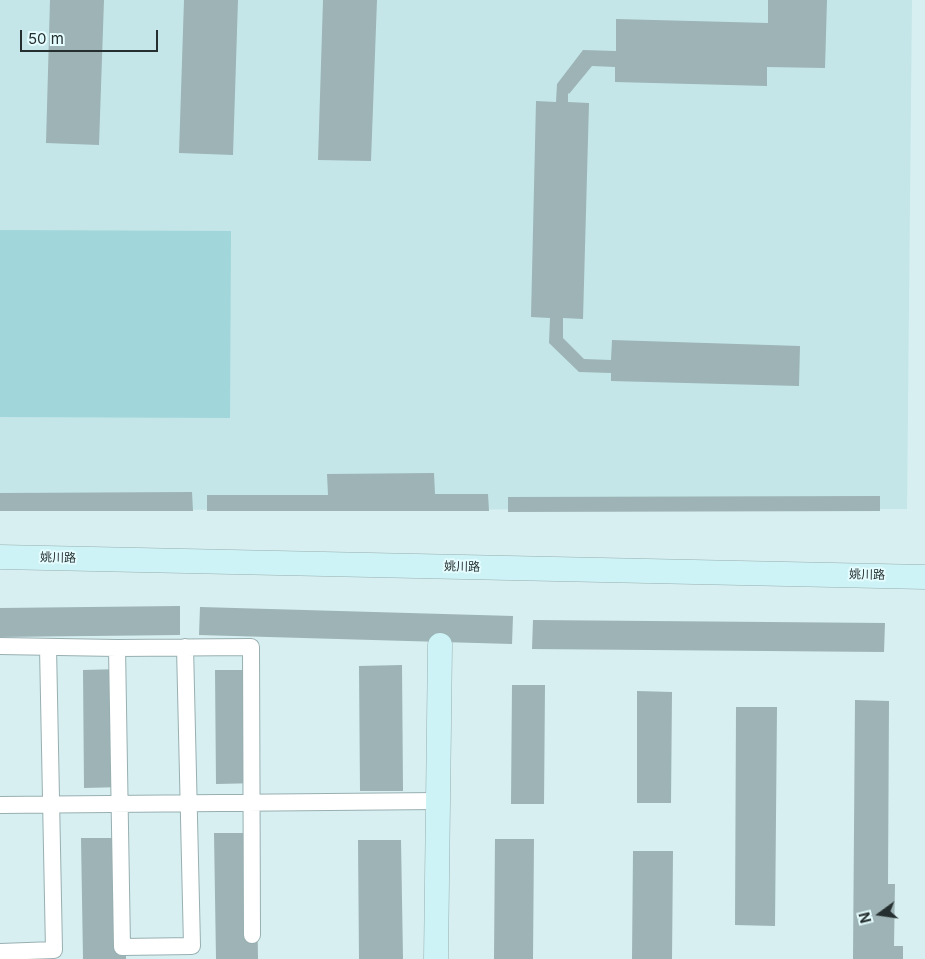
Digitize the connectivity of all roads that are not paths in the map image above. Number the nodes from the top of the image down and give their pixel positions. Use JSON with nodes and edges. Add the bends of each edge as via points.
{"nodes":[{"id":1,"x":0,"y":556,"type":"edge"},
{"id":2,"x":925,"y":577,"type":"edge"},
{"id":3,"x":440,"y":645,"type":"dead end"},
{"id":4,"x":0,"y":646,"type":"edge"},
{"id":5,"x":48,"y":647,"type":"junction"},
{"id":6,"x":186,"y":647,"type":"junction"},
{"id":7,"x":117,"y":648,"type":"junction"},
{"id":8,"x":438,"y":802,"type":"junction"},
{"id":9,"x":252,"y":803,"type":"junction"},
{"id":10,"x":120,"y":804,"type":"junction"},
{"id":11,"x":0,"y":805,"type":"edge"},
{"id":12,"x":252,"y":935,"type":"dead end"},
{"id":13,"x":0,"y":952,"type":"edge"},
{"id":14,"x":436,"y":959,"type":"edge"}],
"edges":[{"from":1,"to":2,"type":"street","name":"姚川路"},
{"from":3,"to":8,"type":"street"},
{"from":4,"to":5,"type":"street"},
{"from":5,"to":7,"type":"street"},
{"from":5,"to":13,"type":"street","via":[[54,950]]},
{"from":6,"to":7,"type":"street"},
{"from":6,"to":9,"type":"street","via":[[250,647]]},
{"from":6,"to":10,"type":"street","via":[[192,946],[122,947]]},
{"from":7,"to":10,"type":"street"},
{"from":8,"to":9,"type":"street"},
{"from":8,"to":14,"type":"street"},
{"from":9,"to":10,"type":"street"},
{"from":9,"to":12,"type":"street"},
{"from":10,"to":11,"type":"street"}]}
